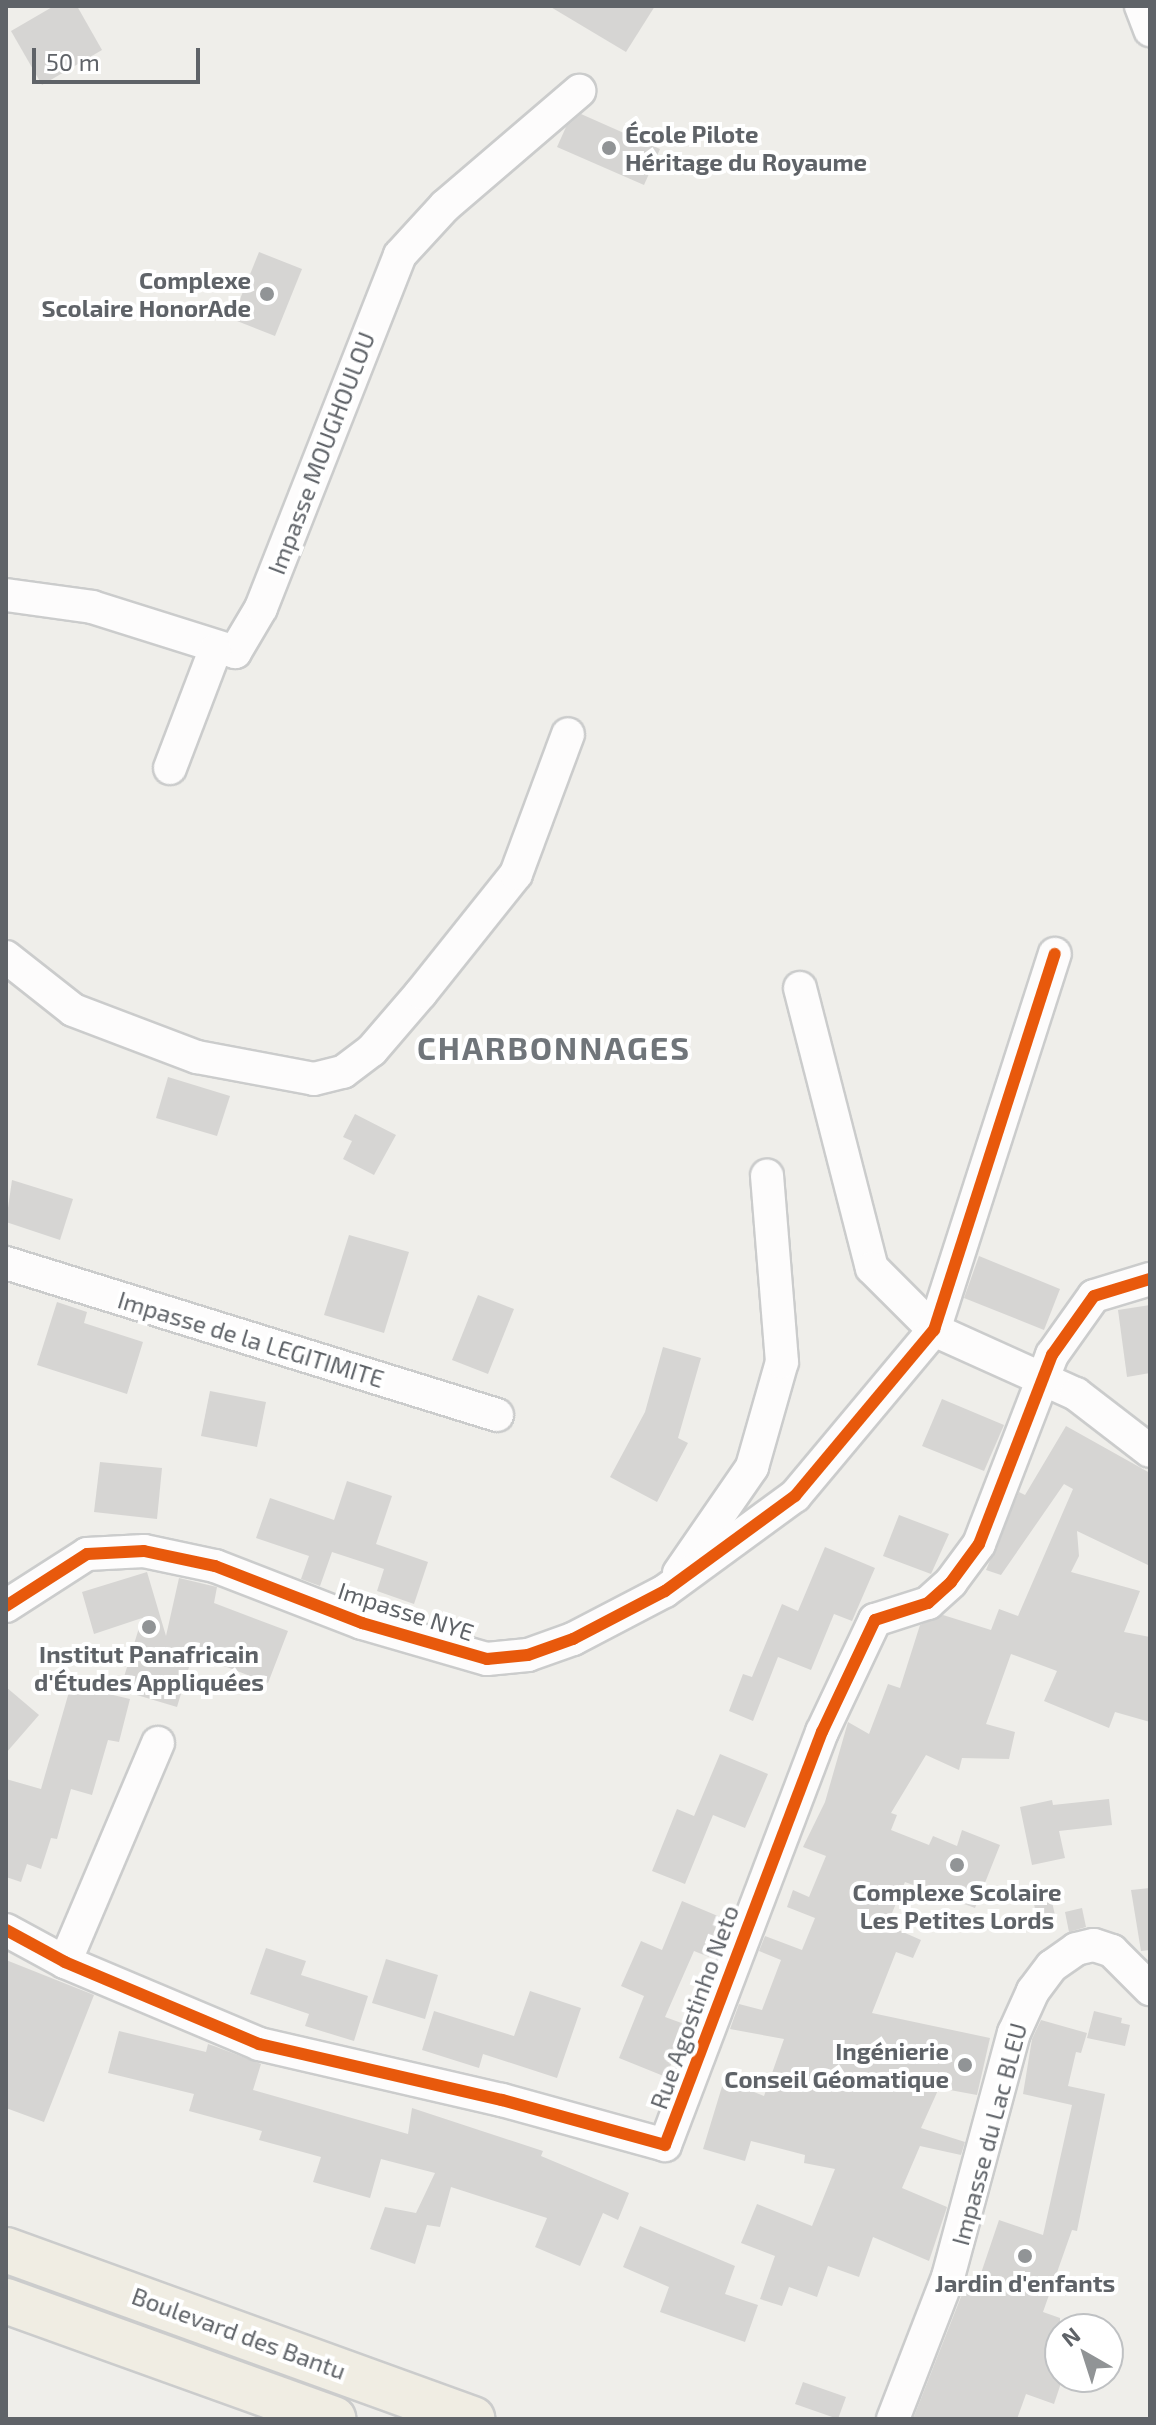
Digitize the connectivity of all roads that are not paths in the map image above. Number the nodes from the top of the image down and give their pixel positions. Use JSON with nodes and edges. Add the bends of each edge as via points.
{"nodes":[{"id":1,"x":1141,"y":6,"type":"edge"},
{"id":2,"x":1150,"y":30,"type":"edge"},
{"id":3,"x":579,"y":91,"type":"dead end"},
{"id":4,"x":6,"y":595,"type":"edge"},
{"id":5,"x":215,"y":650,"type":"junction"},
{"id":6,"x":568,"y":734,"type":"dead end"},
{"id":7,"x":170,"y":768,"type":"dead end"},
{"id":8,"x":1055,"y":954,"type":"dead end"},
{"id":9,"x":6,"y":957,"type":"edge"},
{"id":10,"x":800,"y":988,"type":"dead end"},
{"id":11,"x":767,"y":1176,"type":"dead end"},
{"id":12,"x":6,"y":1263,"type":"edge"},
{"id":13,"x":1150,"y":1279,"type":"edge"},
{"id":14,"x":934,"y":1330,"type":"junction"},
{"id":15,"x":1042,"y":1377,"type":"junction"},
{"id":16,"x":497,"y":1415,"type":"dead end"},
{"id":17,"x":1150,"y":1451,"type":"edge"},
{"id":18,"x":665,"y":1591,"type":"junction"},
{"id":19,"x":6,"y":1606,"type":"edge"},
{"id":20,"x":158,"y":1743,"type":"dead end"},
{"id":21,"x":6,"y":1930,"type":"edge"},
{"id":22,"x":65,"y":1962,"type":"junction"},
{"id":23,"x":1150,"y":1989,"type":"edge"},
{"id":24,"x":6,"y":2250,"type":"edge"},
{"id":25,"x":6,"y":2301,"type":"edge"},
{"id":26,"x":333,"y":2419,"type":"edge"},
{"id":27,"x":472,"y":2419,"type":"edge"},
{"id":28,"x":893,"y":2419,"type":"edge"}],
"edges":[{"from":1,"to":2,"type":"street"},
{"from":3,"to":5,"type":"street","name":"Impasse MOUGHOULOU","via":[[445,206],[400,255],[246,641],[235,652]]},
{"from":4,"to":5,"type":"street","via":[[92,607]]},
{"from":5,"to":7,"type":"street"},
{"from":6,"to":9,"type":"street","via":[[516,874],[372,1050],[343,1072],[314,1079],[197,1057],[73,1010]]},
{"from":8,"to":14,"type":"street"},
{"from":10,"to":14,"type":"street","via":[[872,1268]]},
{"from":11,"to":18,"type":"street","via":[[782,1362],[752,1467]]},
{"from":12,"to":16,"type":"street","name":"Impasse de la LEGITIMITE"},
{"from":13,"to":15,"type":"street","via":[[1094,1296]]},
{"from":14,"to":15,"type":"street"},
{"from":14,"to":18,"type":"street","name":"Impasse NYE","via":[[795,1496]]},
{"from":15,"to":17,"type":"street","via":[[1076,1394]]},
{"from":15,"to":22,"type":"street","name":"Rue Agostinho Neto","via":[[979,1544],[928,1603],[875,1620],[860,1647],[792,1808],[665,2145],[502,2100],[259,2044]]},
{"from":18,"to":19,"type":"street","name":"Impasse NYE","via":[[573,1639],[528,1655],[487,1659],[362,1623],[215,1566],[144,1551],[87,1554]]},
{"from":20,"to":22,"type":"street"},
{"from":21,"to":22,"type":"street","name":"Rue Agostinho Neto"},
{"from":23,"to":28,"type":"street","name":"Impasse du Lac BLEU","via":[[1112,1951],[1094,1945],[1076,1949],[1052,1966],[1033,1991],[1014,2033],[948,2277]]},
{"from":24,"to":27,"type":"highway","name":"Boulevard des Bantu"},
{"from":25,"to":26,"type":"highway","name":"Boulevard des Bantu"}]}
